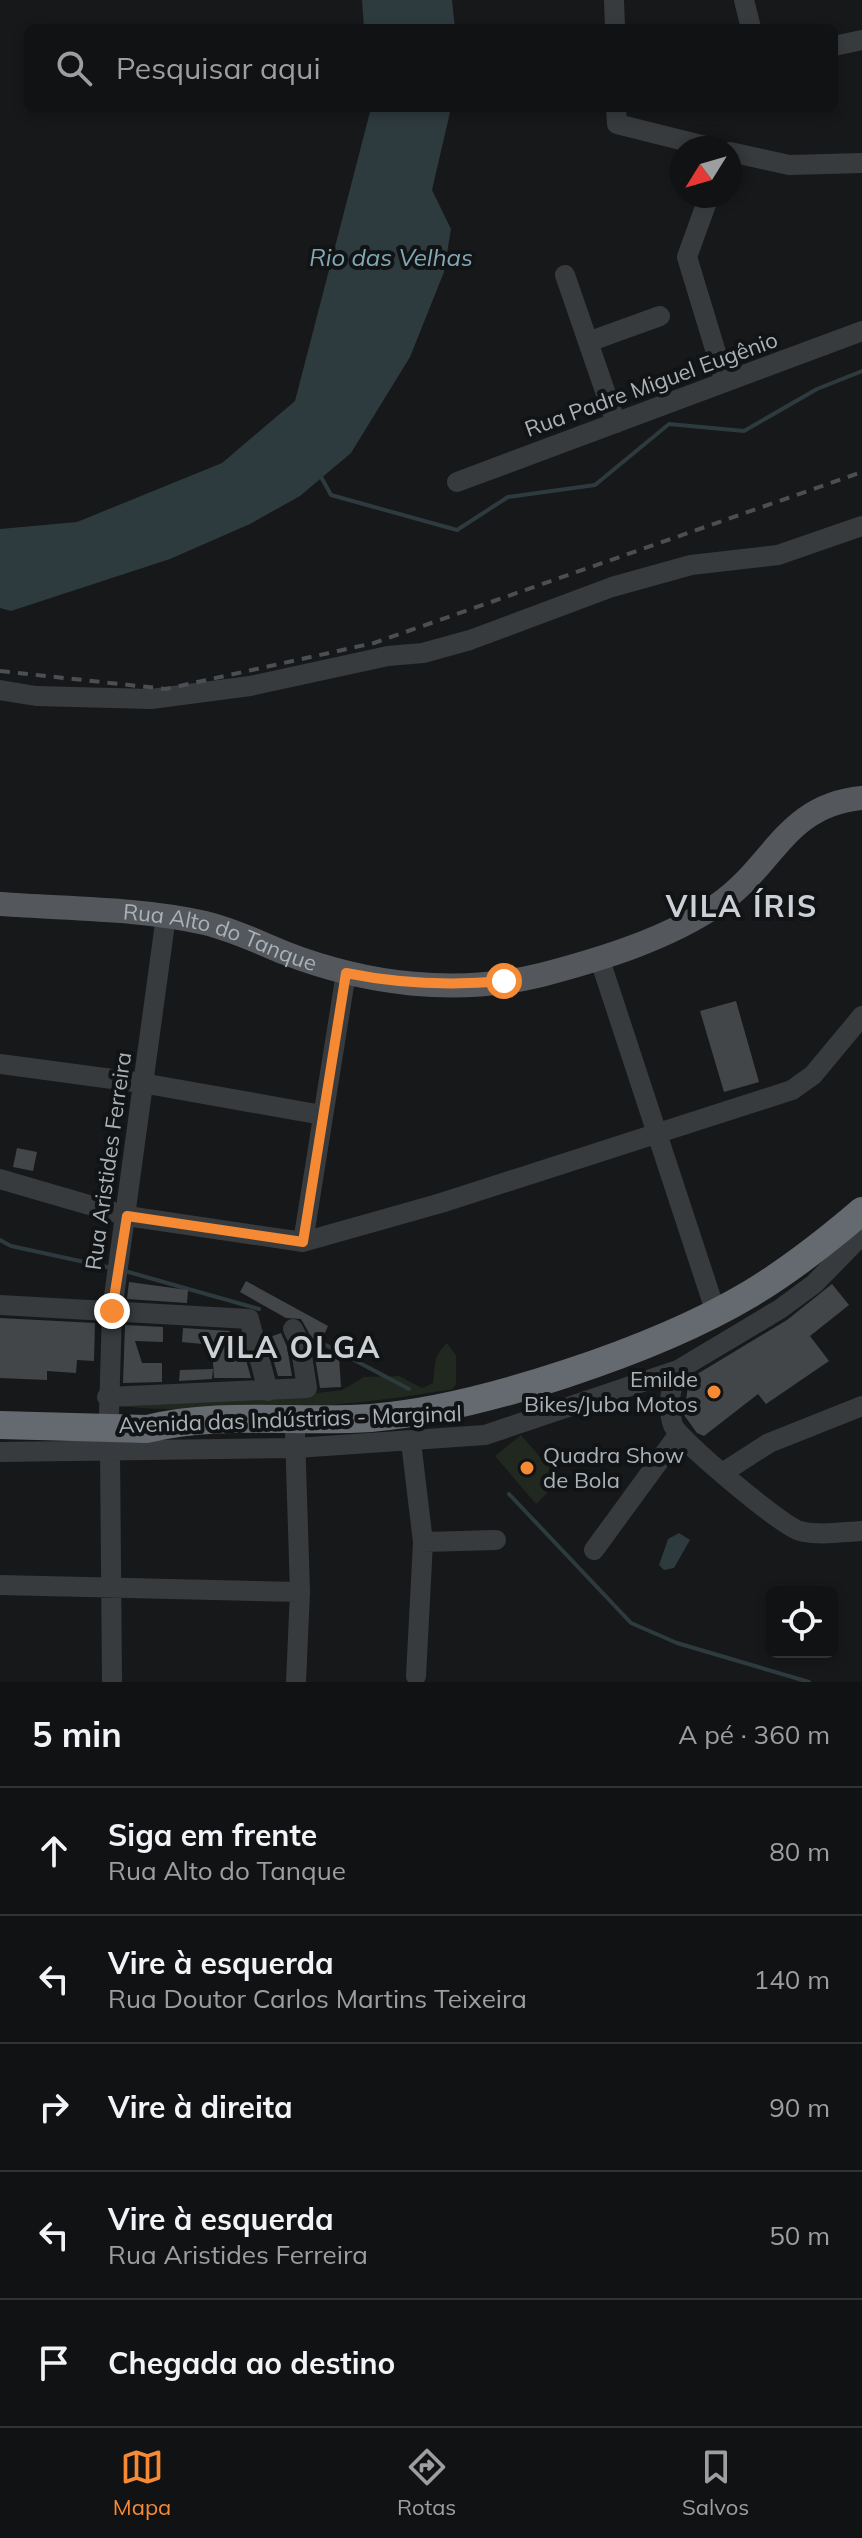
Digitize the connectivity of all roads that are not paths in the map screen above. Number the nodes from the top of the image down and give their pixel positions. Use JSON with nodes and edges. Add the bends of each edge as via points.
{"nodes":[{"id":1,"x":614,"y":0,"type":"edge"},
{"id":2,"x":744,"y":0,"type":"edge"},
{"id":3,"x":615,"y":24,"type":"edge"},
{"id":4,"x":750,"y":24,"type":"edge"},
{"id":5,"x":862,"y":40,"type":"edge"},
{"id":6,"x":838,"y":45,"type":"edge"},
{"id":7,"x":616,"y":116,"type":"edge"},
{"id":8,"x":677,"y":136,"type":"edge"},
{"id":9,"x":742,"y":155,"type":"edge"},
{"id":10,"x":862,"y":163,"type":"edge"},
{"id":11,"x":705,"y":208,"type":"edge"},
{"id":12,"x":565,"y":275,"type":"dead end"},
{"id":13,"x":660,"y":316,"type":"dead end"},
{"id":14,"x":862,"y":331,"type":"edge"},
{"id":15,"x":588,"y":342,"type":"junction"},
{"id":16,"x":725,"y":382,"type":"junction"},
{"id":17,"x":616,"y":423,"type":"junction"},
{"id":18,"x":457,"y":482,"type":"dead end"},
{"id":19,"x":862,"y":526,"type":"edge"},
{"id":20,"x":0,"y":690,"type":"edge"},
{"id":21,"x":862,"y":798,"type":"edge"},
{"id":22,"x":0,"y":904,"type":"edge"},
{"id":23,"x":166,"y":916,"type":"junction"},
{"id":24,"x":599,"y":957,"type":"junction"},
{"id":25,"x":346,"y":973,"type":"junction"},
{"id":26,"x":862,"y":1016,"type":"edge"},
{"id":27,"x":0,"y":1064,"type":"edge"},
{"id":28,"x":142,"y":1083,"type":"junction"},
{"id":29,"x":322,"y":1115,"type":"junction"},
{"id":30,"x":657,"y":1134,"type":"junction"},
{"id":31,"x":0,"y":1179,"type":"edge"},
{"id":32,"x":862,"y":1211,"type":"edge"},
{"id":33,"x":127,"y":1216,"type":"junction"},
{"id":34,"x":862,"y":1235,"type":"edge"},
{"id":35,"x":303,"y":1242,"type":"junction"},
{"id":36,"x":0,"y":1305,"type":"edge"},
{"id":37,"x":112,"y":1311,"type":"junction"},
{"id":38,"x":716,"y":1313,"type":"junction"},
{"id":39,"x":293,"y":1329,"type":"dead end"},
{"id":40,"x":678,"y":1370,"type":"junction"},
{"id":41,"x":268,"y":1391,"type":"junction"},
{"id":42,"x":108,"y":1405,"type":"junction"},
{"id":43,"x":862,"y":1406,"type":"edge"},
{"id":44,"x":0,"y":1408,"type":"edge"},
{"id":45,"x":169,"y":1423,"type":"junction"},
{"id":46,"x":0,"y":1425,"type":"edge"},
{"id":47,"x":295,"y":1435,"type":"junction"},
{"id":48,"x":678,"y":1435,"type":"junction"},
{"id":49,"x":411,"y":1442,"type":"junction"},
{"id":50,"x":110,"y":1450,"type":"junction"},
{"id":51,"x":0,"y":1452,"type":"edge"},
{"id":52,"x":724,"y":1472,"type":"junction"},
{"id":53,"x":862,"y":1531,"type":"edge"},
{"id":54,"x":496,"y":1540,"type":"dead end"},
{"id":55,"x":423,"y":1542,"type":"junction"},
{"id":56,"x":594,"y":1550,"type":"dead end"},
{"id":57,"x":0,"y":1585,"type":"edge"},
{"id":58,"x":111,"y":1585,"type":"junction"},
{"id":59,"x":300,"y":1592,"type":"junction"},
{"id":60,"x":416,"y":1676,"type":"dead end"},
{"id":61,"x":112,"y":1682,"type":"edge"},
{"id":62,"x":296,"y":1682,"type":"edge"}],
"edges":[{"from":1,"to":3,"type":"street"},
{"from":2,"to":4,"type":"street"},
{"from":5,"to":6,"type":"street"},
{"from":7,"to":8,"type":"street"},
{"from":9,"to":10,"type":"street","via":[[789,165]]},
{"from":11,"to":16,"type":"street","via":[[687,257]]},
{"from":12,"to":15,"type":"street"},
{"from":13,"to":15,"type":"street"},
{"from":14,"to":16,"type":"street","name":"Rua Padre Miguel Eugênio"},
{"from":15,"to":17,"type":"street"},
{"from":16,"to":17,"type":"street","name":"Rua Padre Miguel Eugênio"},
{"from":17,"to":18,"type":"street","name":"Rua Padre Miguel Eugênio"},
{"from":19,"to":20,"type":"street","via":[[778,555],[691,565],[612,587],[423,653],[250,686],[151,699]]},
{"from":21,"to":24,"type":"main road","name":"Rua Alto do Tanque","via":[[820,809],[797,822],[723,901],[686,925]]},
{"from":22,"to":23,"type":"main road","name":"Rua Alto do Tanque"},
{"from":23,"to":25,"type":"main road","name":"Rua Alto do Tanque","via":[[240,933]]},
{"from":23,"to":28,"type":"street","name":"Rua Aristides Ferreira"},
{"from":24,"to":25,"type":"main road","name":"Rua Alto do Tanque","via":[[539,975],[446,986]]},
{"from":24,"to":30,"type":"street"},
{"from":25,"to":29,"type":"street"},
{"from":26,"to":30,"type":"street","via":[[813,1075],[792,1090]]},
{"from":27,"to":28,"type":"street"},
{"from":28,"to":29,"type":"street"},
{"from":28,"to":33,"type":"street","name":"Rua Aristides Ferreira"},
{"from":29,"to":35,"type":"street"},
{"from":30,"to":35,"type":"street"},
{"from":30,"to":38,"type":"street"},
{"from":31,"to":33,"type":"street"},
{"from":32,"to":38,"type":"highway","via":[[820,1246]]},
{"from":33,"to":35,"type":"street"},
{"from":33,"to":37,"type":"street","name":"Rua Aristides Ferreira"},
{"from":34,"to":40,"type":"street","name":"Avenida das Indústrias - Marginal","via":[[814,1284],[780,1309]]},
{"from":36,"to":37,"type":"street"},
{"from":37,"to":41,"type":"street","via":[[249,1319]]},
{"from":37,"to":42,"type":"street","name":"Rua Aristides Ferreira"},
{"from":38,"to":47,"type":"highway","via":[[541,1381]]},
{"from":39,"to":41,"type":"street","via":[[307,1388]]},
{"from":40,"to":48,"type":"street","via":[[670,1391]]},
{"from":40,"to":49,"type":"street","name":"Avenida das Indústrias - Marginal","via":[[485,1435]]},
{"from":41,"to":42,"type":"street"},
{"from":42,"to":44,"type":"highway"},
{"from":42,"to":45,"type":"highway"},
{"from":43,"to":52,"type":"street","via":[[769,1443]]},
{"from":45,"to":46,"type":"highway","via":[[147,1429]]},
{"from":45,"to":47,"type":"highway"},
{"from":47,"to":49,"type":"street","name":"Avenida das Indústrias - Marginal"},
{"from":47,"to":50,"type":"street","name":"Avenida das Indústrias - Marginal"},
{"from":47,"to":59,"type":"street"},
{"from":48,"to":52,"type":"street"},
{"from":48,"to":56,"type":"street"},
{"from":49,"to":55,"type":"street"},
{"from":50,"to":51,"type":"street","name":"Avenida das Indústrias - Marginal"},
{"from":50,"to":58,"type":"street"},
{"from":52,"to":53,"type":"street","via":[[785,1525],[814,1533]]},
{"from":54,"to":55,"type":"street"},
{"from":55,"to":60,"type":"street"},
{"from":57,"to":58,"type":"street"},
{"from":58,"to":59,"type":"street"},
{"from":58,"to":61,"type":"street"},
{"from":59,"to":62,"type":"street"}]}
